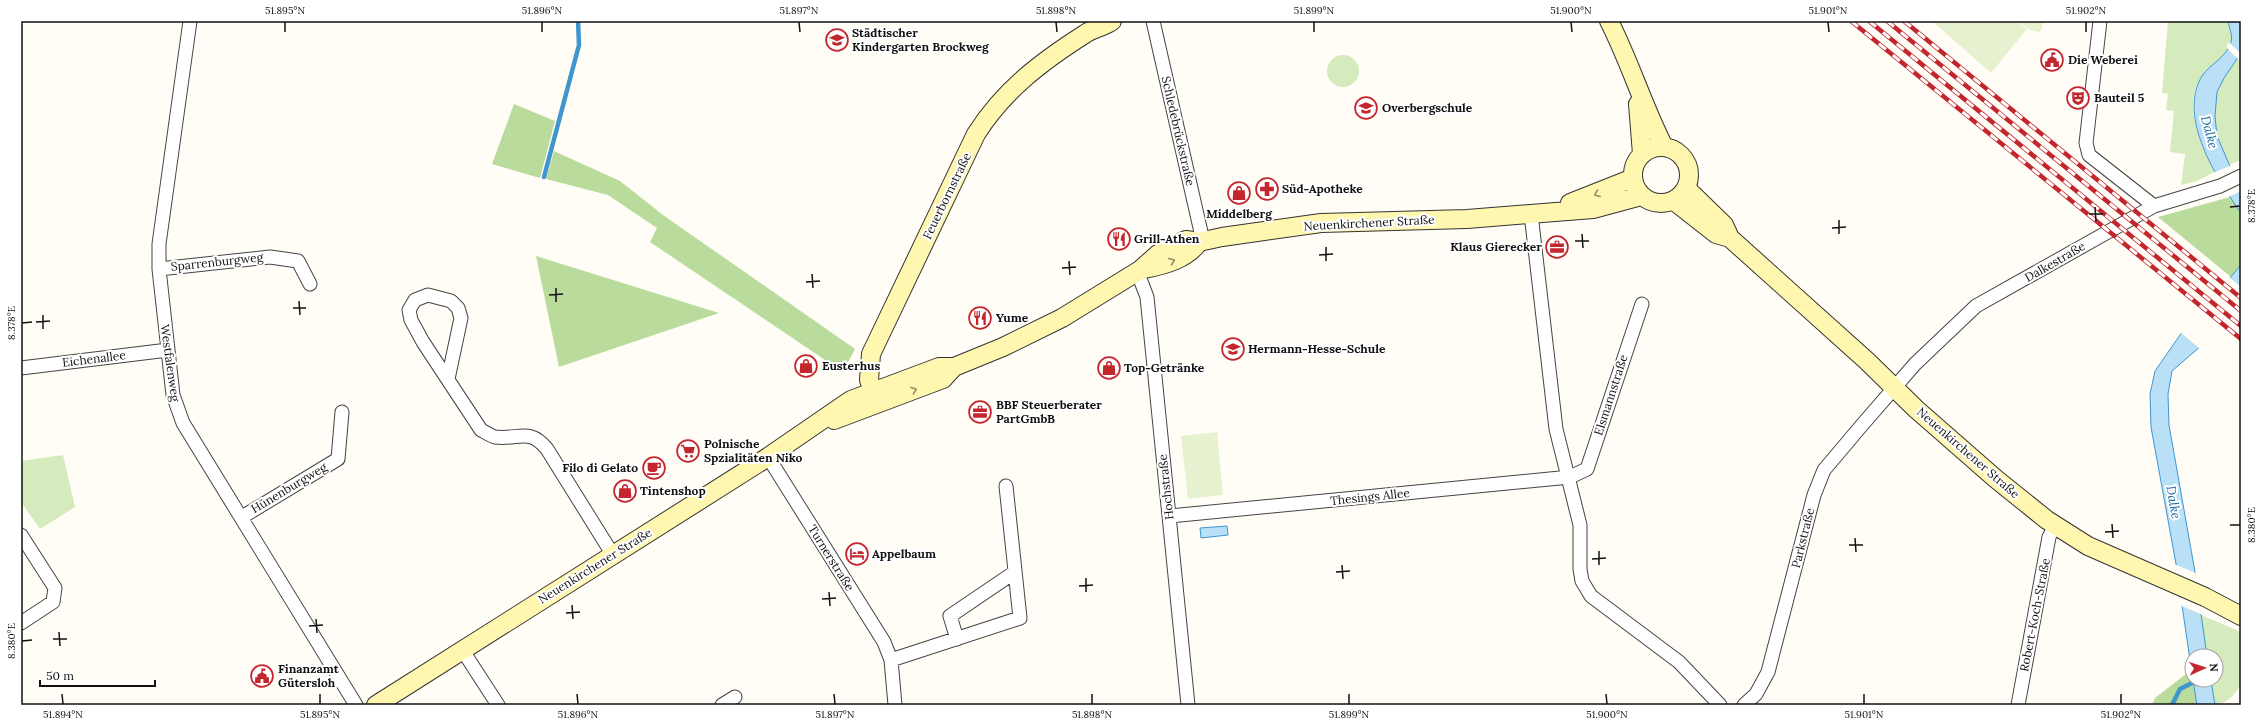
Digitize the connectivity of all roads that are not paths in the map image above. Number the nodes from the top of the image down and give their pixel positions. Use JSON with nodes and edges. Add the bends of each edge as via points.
{"nodes":[{"id":1,"x":190,"y":21,"type":"edge"},
{"id":2,"x":1112,"y":21,"type":"edge"},
{"id":3,"x":1153,"y":21,"type":"edge"},
{"id":4,"x":1609,"y":21,"type":"edge"},
{"id":5,"x":2100,"y":21,"type":"edge"},
{"id":6,"x":1094,"y":25,"type":"edge"},
{"id":7,"x":1635,"y":83,"type":"junction"},
{"id":8,"x":1664,"y":147,"type":"junction"},
{"id":9,"x":1642,"y":154,"type":"junction"},
{"id":10,"x":2241,"y":176,"type":"edge"},
{"id":11,"x":1633,"y":178,"type":"junction"},
{"id":12,"x":1680,"y":195,"type":"junction"},
{"id":13,"x":1641,"y":196,"type":"junction"},
{"id":14,"x":2154,"y":206,"type":"junction"},
{"id":15,"x":1535,"y":213,"type":"junction"},
{"id":16,"x":1201,"y":242,"type":"junction"},
{"id":17,"x":159,"y":268,"type":"junction"},
{"id":18,"x":1138,"y":270,"type":"junction"},
{"id":19,"x":310,"y":284,"type":"dead end"},
{"id":20,"x":1642,"y":304,"type":"dead end"},
{"id":21,"x":168,"y":350,"type":"junction"},
{"id":22,"x":21,"y":368,"type":"edge"},
{"id":23,"x":448,"y":378,"type":"junction"},
{"id":24,"x":1894,"y":388,"type":"junction"},
{"id":25,"x":875,"y":397,"type":"junction"},
{"id":26,"x":342,"y":412,"type":"dead end"},
{"id":27,"x":768,"y":457,"type":"junction"},
{"id":28,"x":1570,"y":477,"type":"junction"},
{"id":29,"x":1006,"y":486,"type":"dead end"},
{"id":30,"x":1170,"y":516,"type":"junction"},
{"id":31,"x":242,"y":517,"type":"junction"},
{"id":32,"x":2055,"y":526,"type":"junction"},
{"id":33,"x":21,"y":535,"type":"edge"},
{"id":34,"x":613,"y":555,"type":"junction"},
{"id":35,"x":1015,"y":572,"type":"junction"},
{"id":36,"x":2241,"y":616,"type":"edge"},
{"id":37,"x":21,"y":623,"type":"edge"},
{"id":38,"x":957,"y":639,"type":"junction"},
{"id":39,"x":463,"y":651,"type":"junction"},
{"id":40,"x":891,"y":660,"type":"junction"},
{"id":41,"x":735,"y":697,"type":"dead end"},
{"id":42,"x":356,"y":705,"type":"edge"},
{"id":43,"x":376,"y":705,"type":"edge"},
{"id":44,"x":498,"y":705,"type":"edge"},
{"id":45,"x":722,"y":705,"type":"edge"},
{"id":46,"x":895,"y":705,"type":"edge"},
{"id":47,"x":1188,"y":705,"type":"edge"},
{"id":48,"x":1720,"y":705,"type":"edge"},
{"id":49,"x":1744,"y":705,"type":"edge"},
{"id":50,"x":2018,"y":705,"type":"edge"}],
"edges":[{"from":1,"to":17,"type":"street","name":"Westfalenweg","via":[[158,244]]},
{"from":2,"to":6,"type":"main road","name":"Feuerbornstraße","via":[[1106,25]]},
{"from":3,"to":16,"type":"street","name":"Schledebrückstraße"},
{"from":4,"to":7,"type":"main road"},
{"from":5,"to":14,"type":"street","via":[[2087,149],[2089,155]]},
{"from":6,"to":25,"type":"main road","name":"Feuerbornstraße","via":[[1009,91],[976,134],[871,354],[869,375]]},
{"from":7,"to":8,"type":"main road"},
{"from":7,"to":9,"type":"main road"},
{"from":8,"to":9,"type":"main road"},
{"from":8,"to":12,"type":"main road","via":[[1677,152],[1687,162],[1689,180]]},
{"from":9,"to":11,"type":"main road","via":[[1637,161]]},
{"from":10,"to":14,"type":"street","name":"Dalkestraße","via":[[2220,186]]},
{"from":11,"to":13,"type":"main road"},
{"from":11,"to":15,"type":"main road","name":"Neuenkirchener Straße","one_way":true,"via":[[1590,197]]},
{"from":12,"to":13,"type":"main road","via":[[1656,204]]},
{"from":12,"to":24,"type":"main road","name":"Neuenkirchener Straße","via":[[1724,225],[1730,238]]},
{"from":13,"to":15,"type":"main road","name":"Neuenkirchener Straße","via":[[1593,209]]},
{"from":14,"to":24,"type":"street","name":"Dalkestraße","via":[[1976,306],[1915,364]]},
{"from":15,"to":16,"type":"main road","name":"Neuenkirchener Straße","via":[[1467,219],[1321,223]]},
{"from":15,"to":28,"type":"street","via":[[1556,429]]},
{"from":16,"to":18,"type":"main road","name":"Neuenkirchener Straße","via":[[1192,252],[1163,265]]},
{"from":17,"to":19,"type":"street","name":"Sparrenburgweg","via":[[270,257],[298,261]]},
{"from":17,"to":21,"type":"street","name":"Westfalenweg"},
{"from":18,"to":25,"type":"main road","name":"Neuenkirchener Straße","via":[[1062,318],[1004,347],[954,367],[939,367]]},
{"from":18,"to":30,"type":"street","name":"Hochstraße","via":[[1148,297]]},
{"from":20,"to":28,"type":"street","name":"Elsmannstraße","via":[[1587,469]]},
{"from":21,"to":22,"type":"street","name":"Eichenallee"},
{"from":21,"to":31,"type":"street","name":"Westfalenweg","via":[[173,395],[182,423]]},
{"from":23,"to":23,"type":"street","via":[[410,320],[409,310],[415,300],[428,295],[451,301],[458,308],[461,318]]},
{"from":23,"to":34,"type":"street","via":[[481,430],[495,436],[527,436],[539,439],[548,449]]},
{"from":24,"to":32,"type":"main road","name":"Neuenkirchener Straße","via":[[1996,479]]},
{"from":24,"to":49,"type":"street","name":"Parkstraße","via":[[1824,470],[1814,495],[1768,672],[1756,694]]},
{"from":25,"to":27,"type":"main road","name":"Neuenkirchener Straße","via":[[851,400]]},
{"from":26,"to":31,"type":"street","name":"Hünenburgweg","via":[[338,459]]},
{"from":27,"to":34,"type":"main road","name":"Neuenkirchener Straße"},
{"from":27,"to":40,"type":"street","name":"Turnerstraße","via":[[884,642]]},
{"from":28,"to":30,"type":"street","name":"Thesings Allee"},
{"from":28,"to":48,"type":"street","via":[[1580,524],[1582,581],[1590,596],[1679,662]]},
{"from":29,"to":35,"type":"street"},
{"from":30,"to":47,"type":"street","name":"Hochstraße"},
{"from":31,"to":42,"type":"street","name":"Westfalenweg"},
{"from":32,"to":36,"type":"main road","name":"Neuenkirchener Straße","via":[[2088,546],[2205,597]]},
{"from":32,"to":50,"type":"street","name":"Robert-Koch-Straße","via":[[2049,537]]},
{"from":33,"to":37,"type":"street","via":[[55,588],[53,602]]},
{"from":34,"to":39,"type":"main road","name":"Neuenkirchener Straße"},
{"from":35,"to":38,"type":"street","via":[[950,616]]},
{"from":35,"to":38,"type":"street","via":[[1020,618]]},
{"from":38,"to":40,"type":"street"},
{"from":39,"to":43,"type":"main road","name":"Neuenkirchener Straße"},
{"from":39,"to":44,"type":"street"},
{"from":40,"to":46,"type":"street","name":"Turnerstraße"},
{"from":41,"to":45,"type":"street"}]}
